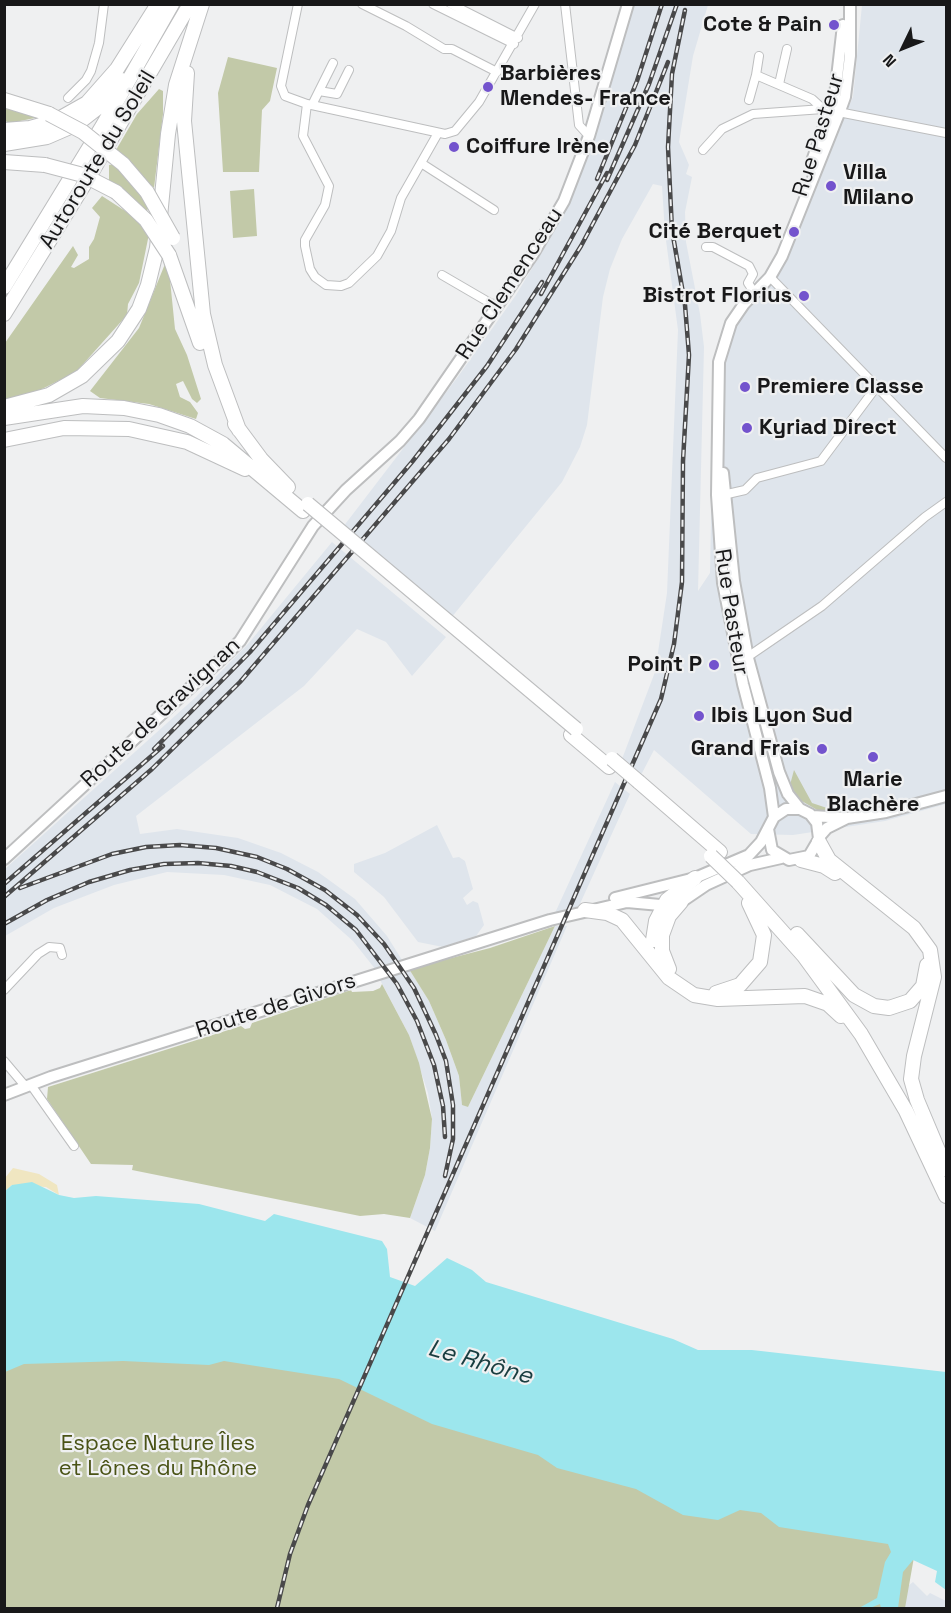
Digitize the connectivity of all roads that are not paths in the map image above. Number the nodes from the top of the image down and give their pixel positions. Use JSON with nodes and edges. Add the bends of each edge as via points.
{"nodes":[{"id":1,"x":104,"y":4,"type":"edge"},
{"id":2,"x":158,"y":4,"type":"edge"},
{"id":3,"x":172,"y":4,"type":"edge"},
{"id":4,"x":190,"y":4,"type":"edge"},
{"id":5,"x":204,"y":4,"type":"edge"},
{"id":6,"x":298,"y":4,"type":"edge"},
{"id":7,"x":362,"y":4,"type":"edge"},
{"id":8,"x":433,"y":4,"type":"edge"},
{"id":9,"x":451,"y":4,"type":"edge"},
{"id":10,"x":535,"y":4,"type":"edge"},
{"id":11,"x":565,"y":4,"type":"edge"},
{"id":12,"x":628,"y":4,"type":"edge"},
{"id":13,"x":847,"y":5,"type":"edge"},
{"id":14,"x":155,"y":35,"type":"junction"},
{"id":15,"x":516,"y":41,"type":"junction"},
{"id":16,"x":787,"y":49,"type":"dead end"},
{"id":17,"x":759,"y":56,"type":"dead end"},
{"id":18,"x":333,"y":63,"type":"dead end"},
{"id":19,"x":349,"y":70,"type":"dead end"},
{"id":20,"x":497,"y":72,"type":"junction"},
{"id":21,"x":756,"y":75,"type":"junction"},
{"id":22,"x":779,"y":84,"type":"junction"},
{"id":23,"x":319,"y":92,"type":"junction"},
{"id":24,"x":68,"y":98,"type":"dead end"},
{"id":25,"x":4,"y":100,"type":"edge"},
{"id":26,"x":749,"y":100,"type":"dead end"},
{"id":27,"x":310,"y":104,"type":"junction"},
{"id":28,"x":831,"y":110,"type":"junction"},
{"id":29,"x":4,"y":130,"type":"edge"},
{"id":30,"x":438,"y":132,"type":"junction"},
{"id":31,"x":946,"y":133,"type":"edge"},
{"id":32,"x":589,"y":135,"type":"junction"},
{"id":33,"x":4,"y":144,"type":"edge"},
{"id":34,"x":703,"y":150,"type":"dead end"},
{"id":35,"x":4,"y":162,"type":"edge"},
{"id":36,"x":421,"y":163,"type":"junction"},
{"id":37,"x":494,"y":210,"type":"dead end"},
{"id":38,"x":706,"y":247,"type":"dead end"},
{"id":39,"x":442,"y":275,"type":"dead end"},
{"id":40,"x":770,"y":276,"type":"junction"},
{"id":41,"x":4,"y":287,"type":"edge"},
{"id":42,"x":754,"y":292,"type":"junction"},
{"id":43,"x":497,"y":308,"type":"junction"},
{"id":44,"x":4,"y":314,"type":"edge"},
{"id":45,"x":195,"y":324,"type":"junction"},
{"id":46,"x":877,"y":387,"type":"junction"},
{"id":47,"x":4,"y":407,"type":"edge"},
{"id":48,"x":4,"y":418,"type":"edge"},
{"id":49,"x":419,"y":419,"type":"joint"},
{"id":50,"x":239,"y":430,"type":"junction"},
{"id":51,"x":4,"y":440,"type":"edge"},
{"id":52,"x":946,"y":458,"type":"edge"},
{"id":53,"x":283,"y":495,"type":"junction"},
{"id":54,"x":721,"y":495,"type":"junction"},
{"id":55,"x":946,"y":502,"type":"edge"},
{"id":56,"x":305,"y":507,"type":"junction"},
{"id":57,"x":743,"y":659,"type":"junction"},
{"id":58,"x":637,"y":786,"type":"junction"},
{"id":59,"x":946,"y":796,"type":"edge"},
{"id":60,"x":800,"y":809,"type":"junction"},
{"id":61,"x":812,"y":816,"type":"junction"},
{"id":62,"x":774,"y":817,"type":"junction"},
{"id":63,"x":847,"y":818,"type":"junction"},
{"id":64,"x":768,"y":830,"type":"junction"},
{"id":65,"x":819,"y":839,"type":"junction"},
{"id":66,"x":710,"y":853,"type":"junction"},
{"id":67,"x":782,"y":858,"type":"junction"},
{"id":68,"x":4,"y":859,"type":"edge"},
{"id":69,"x":801,"y":860,"type":"junction"},
{"id":70,"x":695,"y":878,"type":"junction"},
{"id":71,"x":739,"y":881,"type":"junction"},
{"id":72,"x":648,"y":889,"type":"junction"},
{"id":73,"x":681,"y":902,"type":"junction"},
{"id":74,"x":664,"y":904,"type":"junction"},
{"id":75,"x":585,"y":910,"type":"junction"},
{"id":76,"x":666,"y":922,"type":"junction"},
{"id":77,"x":797,"y":934,"type":"junction"},
{"id":78,"x":62,"y":955,"type":"dead end"},
{"id":79,"x":659,"y":964,"type":"junction"},
{"id":80,"x":4,"y":990,"type":"edge"},
{"id":81,"x":861,"y":1034,"type":"junction"},
{"id":82,"x":4,"y":1061,"type":"edge"},
{"id":83,"x":28,"y":1086,"type":"junction"},
{"id":84,"x":4,"y":1095,"type":"edge"},
{"id":85,"x":74,"y":1146,"type":"dead end"},
{"id":86,"x":946,"y":1169,"type":"edge"},
{"id":87,"x":946,"y":1175,"type":"edge"},
{"id":88,"x":946,"y":1196,"type":"edge"}],
"edges":[{"from":1,"to":24,"type":"street","via":[[91,71]]},
{"from":2,"to":29,"type":"highway","via":[[117,69],[87,103],[43,125]]},
{"from":3,"to":14,"type":"highway","name":"Autoroute du Soleil"},
{"from":4,"to":44,"type":"highway","name":"Autoroute du Soleil"},
{"from":5,"to":47,"type":"highway","via":[[185,49],[175,91],[157,248],[139,309],[118,341],[82,376],[49,395]]},
{"from":5,"to":50,"type":"highway","via":[[187,71],[184,121],[206,331],[214,365]]},
{"from":6,"to":27,"type":"street","via":[[281,86],[290,99]]},
{"from":7,"to":20,"type":"street","via":[[444,49],[452,49]]},
{"from":8,"to":15,"type":"street"},
{"from":9,"to":15,"type":"street"},
{"from":10,"to":15,"type":"street"},
{"from":11,"to":32,"type":"street","via":[[579,125]]},
{"from":12,"to":32,"type":"main road","name":"Rue Clemenceau"},
{"from":13,"to":28,"type":"main road","name":"Rue Pasteur","via":[[849,66]]},
{"from":14,"to":33,"type":"highway","via":[[88,117],[47,137]]},
{"from":14,"to":41,"type":"highway","name":"Autoroute du Soleil"},
{"from":15,"to":20,"type":"street"},
{"from":16,"to":22,"type":"street"},
{"from":17,"to":21,"type":"street"},
{"from":18,"to":23,"type":"street"},
{"from":19,"to":23,"type":"street","via":[[337,94]]},
{"from":20,"to":30,"type":"street","via":[[455,131]]},
{"from":21,"to":22,"type":"street"},
{"from":21,"to":26,"type":"street"},
{"from":22,"to":28,"type":"street"},
{"from":23,"to":27,"type":"street"},
{"from":25,"to":45,"type":"highway","bridge":true,"via":[[49,114],[90,137],[123,164],[147,192],[173,238]]},
{"from":27,"to":30,"type":"street"},
{"from":27,"to":36,"type":"street","via":[[303,136],[329,186],[325,205],[305,240],[310,268],[320,282],[334,286],[349,283],[377,256],[391,231],[401,198]]},
{"from":28,"to":31,"type":"street"},
{"from":28,"to":34,"type":"street","via":[[753,114],[722,129]]},
{"from":28,"to":40,"type":"main road","name":"Rue Pasteur","via":[[793,231]]},
{"from":28,"to":42,"type":"main road","name":"Rue Pasteur","via":[[788,229]]},
{"from":30,"to":36,"type":"street"},
{"from":32,"to":43,"type":"main road","name":"Rue Clemenceau","via":[[564,201]]},
{"from":35,"to":45,"type":"highway","bridge":true,"via":[[45,165],[83,175],[116,192],[146,220],[169,255]]},
{"from":36,"to":37,"type":"street"},
{"from":38,"to":42,"type":"street","via":[[749,266],[753,274],[748,283]]},
{"from":39,"to":43,"type":"street"},
{"from":40,"to":42,"type":"main road","name":"Rue Pasteur"},
{"from":40,"to":46,"type":"street"},
{"from":42,"to":54,"type":"main road","name":"Rue Pasteur","via":[[731,323],[719,362]]},
{"from":43,"to":49,"type":"main road","name":"Rue Clemenceau"},
{"from":45,"to":50,"type":"highway","via":[[213,383]]},
{"from":46,"to":52,"type":"street"},
{"from":46,"to":54,"type":"street","via":[[821,461],[757,478],[746,490]]},
{"from":48,"to":53,"type":"highway","via":[[83,406],[159,415],[218,441]]},
{"from":49,"to":68,"type":"main road","name":"Route de Gravignan","via":[[313,526],[230,651]]},
{"from":50,"to":56,"type":"highway"},
{"from":51,"to":53,"type":"highway","via":[[78,427],[160,434],[212,452]]},
{"from":53,"to":56,"type":"highway"},
{"from":54,"to":57,"type":"main road","name":"Rue Pasteur","via":[[723,583]]},
{"from":55,"to":57,"type":"street","via":[[822,606]]},
{"from":56,"to":58,"type":"highway"},
{"from":57,"to":60,"type":"main road","name":"Rue Pasteur","via":[[779,772],[788,794]]},
{"from":57,"to":62,"type":"main road","name":"Rue Pasteur"},
{"from":58,"to":66,"type":"highway"},
{"from":58,"to":66,"type":"highway"},
{"from":59,"to":63,"type":"main road"},
{"from":60,"to":61,"type":"main road"},
{"from":60,"to":62,"type":"main road","via":[[786,809]]},
{"from":61,"to":63,"type":"main road"},
{"from":61,"to":65,"type":"main road"},
{"from":62,"to":64,"type":"main road"},
{"from":63,"to":65,"type":"main road","via":[[827,828]]},
{"from":64,"to":67,"type":"main road","via":[[770,846]]},
{"from":64,"to":70,"type":"main road","via":[[752,853]]},
{"from":65,"to":69,"type":"main road","via":[[812,853]]},
{"from":65,"to":86,"type":"highway","via":[[829,860],[914,928],[930,950],[934,977],[911,1079]]},
{"from":66,"to":71,"type":"highway","bridge":true},
{"from":67,"to":69,"type":"main road"},
{"from":67,"to":73,"type":"main road","via":[[740,870],[706,885]]},
{"from":69,"to":77,"type":"highway","via":[[828,868],[908,931],[925,955],[924,982],[907,1003],[889,1008],[874,1006],[850,991]]},
{"from":70,"to":72,"type":"main road"},
{"from":70,"to":74,"type":"highway"},
{"from":71,"to":76,"type":"highway","via":[[764,940],[758,966],[740,985],[710,993],[680,980],[662,951]]},
{"from":71,"to":77,"type":"highway"},
{"from":71,"to":81,"type":"highway","via":[[804,956]]},
{"from":72,"to":74,"type":"main road","via":[[660,894]]},
{"from":72,"to":75,"type":"main road"},
{"from":73,"to":74,"type":"main road"},
{"from":73,"to":76,"type":"highway"},
{"from":74,"to":75,"type":"main road","via":[[627,902]]},
{"from":74,"to":76,"type":"main road"},
{"from":74,"to":79,"type":"highway","via":[[653,933]]},
{"from":75,"to":79,"type":"highway","via":[[622,920]]},
{"from":75,"to":83,"type":"main road","name":"Route de Givors"},
{"from":77,"to":87,"type":"highway","via":[[882,1052]]},
{"from":78,"to":80,"type":"street","via":[[60,948],[49,947]]},
{"from":79,"to":81,"type":"highway","via":[[677,986],[699,997],[792,995],[818,999]]},
{"from":81,"to":88,"type":"highway","via":[[906,1111]]},
{"from":82,"to":83,"type":"street"},
{"from":83,"to":84,"type":"main road","name":"Route de Givors"},
{"from":83,"to":85,"type":"street"}]}
